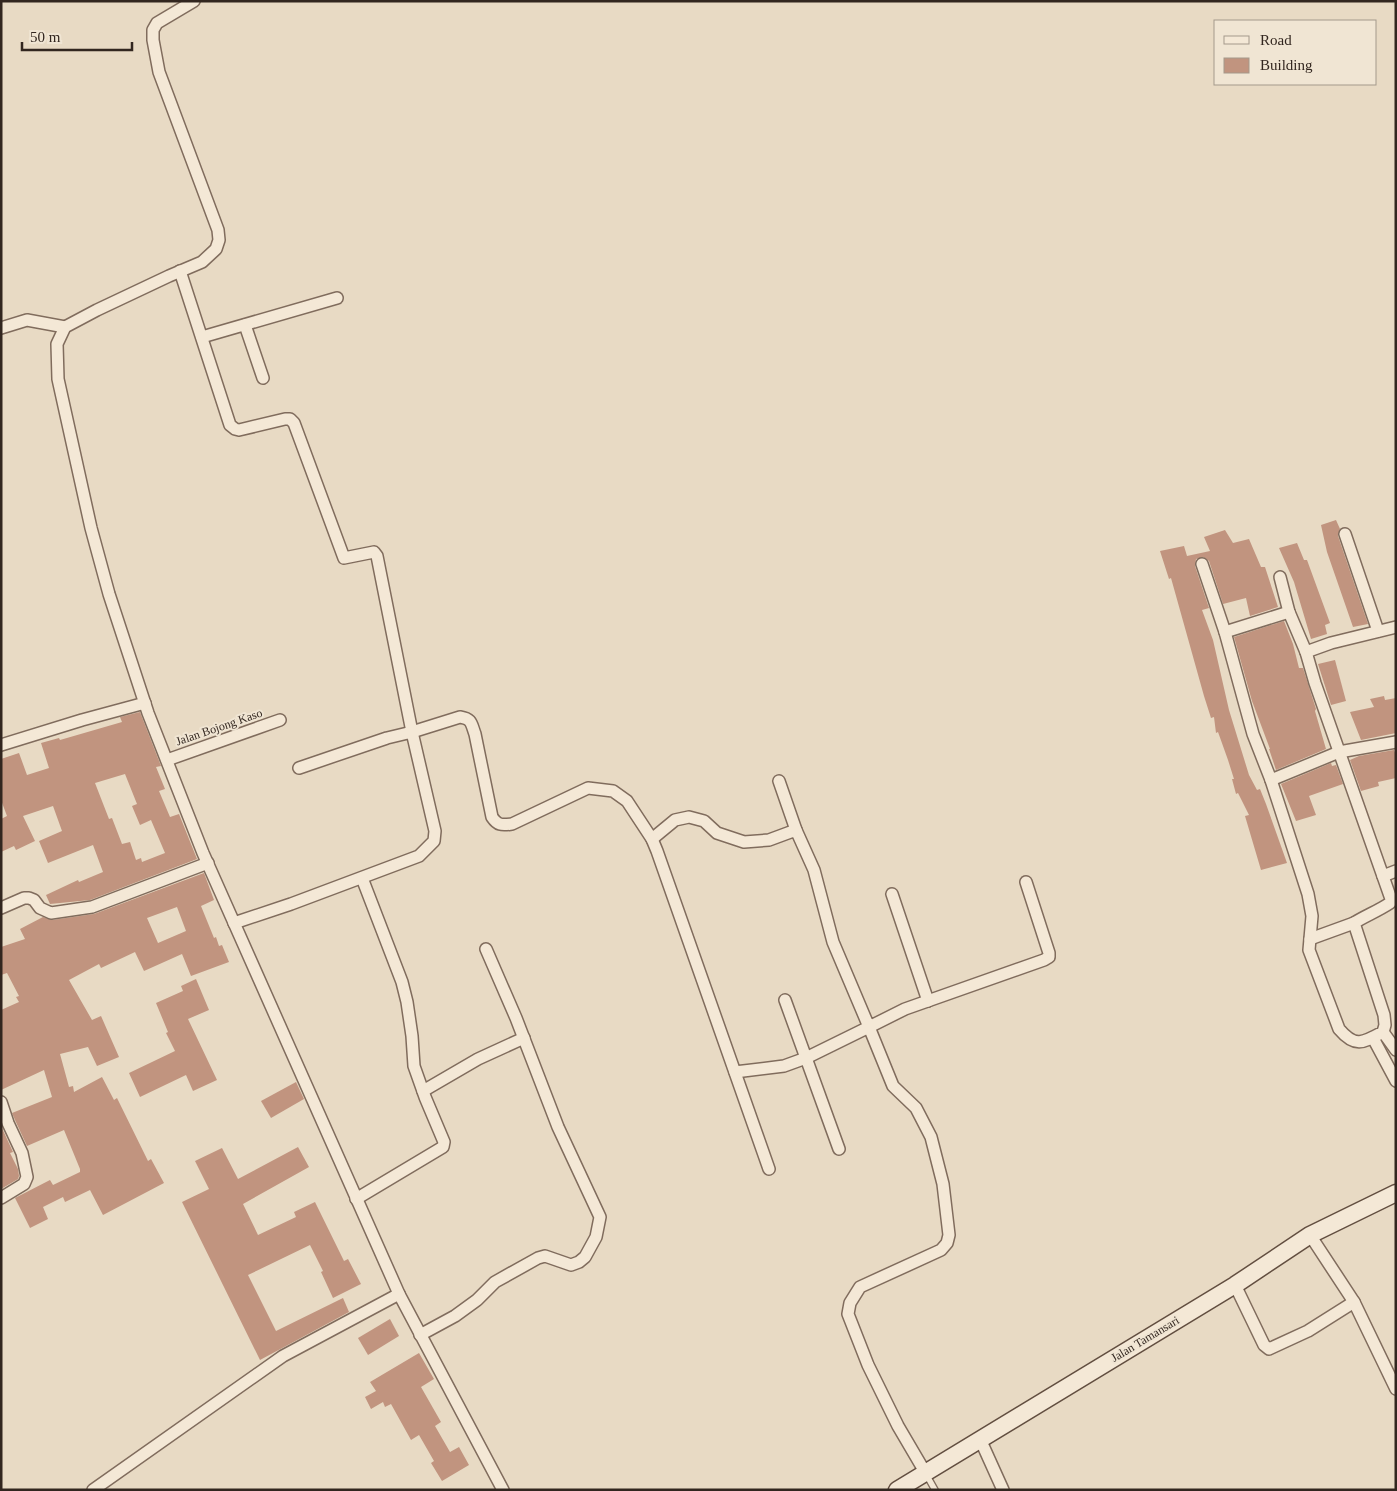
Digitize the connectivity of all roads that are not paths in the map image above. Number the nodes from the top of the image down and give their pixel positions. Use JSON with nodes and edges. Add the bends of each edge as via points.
{"nodes":[{"id":1,"x":194,"y":1,"type":"edge"},
{"id":2,"x":180,"y":271,"type":"junction"},
{"id":3,"x":337,"y":298,"type":"dead end"},
{"id":4,"x":245,"y":325,"type":"junction"},
{"id":5,"x":65,"y":327,"type":"junction"},
{"id":6,"x":1,"y":328,"type":"edge"},
{"id":7,"x":202,"y":337,"type":"junction"},
{"id":8,"x":263,"y":378,"type":"dead end"},
{"id":9,"x":1345,"y":534,"type":"dead end"},
{"id":10,"x":1202,"y":564,"type":"dead end"},
{"id":11,"x":1280,"y":577,"type":"dead end"},
{"id":12,"x":1289,"y":612,"type":"junction"},
{"id":13,"x":1396,"y":627,"type":"edge"},
{"id":14,"x":1378,"y":631,"type":"junction"},
{"id":15,"x":1225,"y":632,"type":"junction"},
{"id":16,"x":1306,"y":652,"type":"junction"},
{"id":17,"x":145,"y":702,"type":"junction"},
{"id":18,"x":280,"y":720,"type":"dead end"},
{"id":19,"x":412,"y":732,"type":"junction"},
{"id":20,"x":1396,"y":742,"type":"edge"},
{"id":21,"x":1,"y":745,"type":"edge"},
{"id":22,"x":1339,"y":752,"type":"junction"},
{"id":23,"x":167,"y":760,"type":"junction"},
{"id":24,"x":299,"y":768,"type":"dead end"},
{"id":25,"x":1271,"y":780,"type":"junction"},
{"id":26,"x":779,"y":781,"type":"dead end"},
{"id":27,"x":796,"y":830,"type":"junction"},
{"id":28,"x":652,"y":839,"type":"junction"},
{"id":29,"x":208,"y":863,"type":"junction"},
{"id":30,"x":1396,"y":871,"type":"edge"},
{"id":31,"x":1382,"y":876,"type":"junction"},
{"id":32,"x":362,"y":878,"type":"junction"},
{"id":33,"x":1026,"y":882,"type":"dead end"},
{"id":34,"x":892,"y":894,"type":"dead end"},
{"id":35,"x":1,"y":908,"type":"edge"},
{"id":36,"x":234,"y":923,"type":"junction"},
{"id":37,"x":1354,"y":923,"type":"junction"},
{"id":38,"x":1310,"y":939,"type":"junction"},
{"id":39,"x":486,"y":949,"type":"dead end"},
{"id":40,"x":785,"y":1000,"type":"dead end"},
{"id":41,"x":928,"y":1001,"type":"junction"},
{"id":42,"x":869,"y":1027,"type":"junction"},
{"id":43,"x":1378,"y":1035,"type":"junction"},
{"id":44,"x":524,"y":1038,"type":"junction"},
{"id":45,"x":1396,"y":1050,"type":"edge"},
{"id":46,"x":806,"y":1058,"type":"junction"},
{"id":47,"x":735,"y":1072,"type":"junction"},
{"id":48,"x":1396,"y":1081,"type":"edge"},
{"id":49,"x":423,"y":1091,"type":"junction"},
{"id":50,"x":1,"y":1102,"type":"edge"},
{"id":51,"x":839,"y":1149,"type":"dead end"},
{"id":52,"x":769,"y":1169,"type":"dead end"},
{"id":53,"x":1396,"y":1193,"type":"edge"},
{"id":54,"x":1,"y":1198,"type":"edge"},
{"id":55,"x":356,"y":1199,"type":"junction"},
{"id":56,"x":1310,"y":1235,"type":"junction"},
{"id":57,"x":1235,"y":1285,"type":"junction"},
{"id":58,"x":399,"y":1294,"type":"junction"},
{"id":59,"x":1354,"y":1302,"type":"junction"},
{"id":60,"x":420,"y":1335,"type":"junction"},
{"id":61,"x":1396,"y":1389,"type":"edge"},
{"id":62,"x":980,"y":1439,"type":"junction"},
{"id":63,"x":925,"y":1472,"type":"junction"},
{"id":64,"x":92,"y":1490,"type":"edge"},
{"id":65,"x":502,"y":1490,"type":"edge"},
{"id":66,"x":897,"y":1490,"type":"edge"},
{"id":67,"x":935,"y":1490,"type":"edge"},
{"id":68,"x":1003,"y":1490,"type":"edge"}],
"edges":[{"from":1,"to":2,"type":"street","via":[[157,23],[153,30],[159,72],[218,230],[216,249],[202,262]]},
{"from":2,"to":5,"type":"street"},
{"from":2,"to":7,"type":"street"},
{"from":3,"to":4,"type":"street"},
{"from":4,"to":7,"type":"street"},
{"from":4,"to":8,"type":"street"},
{"from":5,"to":6,"type":"street","via":[[27,320]]},
{"from":5,"to":17,"type":"street","via":[[58,344],[58,379],[91,528]]},
{"from":7,"to":19,"type":"street","via":[[230,425],[239,430],[290,419],[344,558],[374,552],[377,556]]},
{"from":9,"to":14,"type":"street"},
{"from":10,"to":15,"type":"street"},
{"from":11,"to":12,"type":"street"},
{"from":12,"to":15,"type":"street"},
{"from":12,"to":16,"type":"street"},
{"from":13,"to":14,"type":"street"},
{"from":14,"to":16,"type":"street"},
{"from":15,"to":25,"type":"street","via":[[1253,734]]},
{"from":16,"to":22,"type":"street"},
{"from":17,"to":21,"type":"street"},
{"from":17,"to":23,"type":"street"},
{"from":18,"to":23,"type":"street","name":"Jalan Bojong Kaso"},
{"from":19,"to":24,"type":"street"},
{"from":19,"to":28,"type":"street","via":[[460,717],[470,721],[496,823],[512,824],[588,788],[614,791],[627,801]]},
{"from":19,"to":32,"type":"street","via":[[435,831],[434,841],[419,856]]},
{"from":20,"to":22,"type":"street"},
{"from":22,"to":25,"type":"street"},
{"from":22,"to":31,"type":"street"},
{"from":23,"to":29,"type":"street"},
{"from":25,"to":38,"type":"street","via":[[1308,894],[1312,916]]},
{"from":26,"to":27,"type":"street"},
{"from":27,"to":28,"type":"street","via":[[769,840],[744,842],[716,833],[704,820],[689,817],[675,820]]},
{"from":27,"to":42,"type":"street","via":[[814,870],[833,942]]},
{"from":28,"to":47,"type":"street"},
{"from":29,"to":35,"type":"street","via":[[92,907],[51,913],[40,908],[34,900],[24,898]]},
{"from":29,"to":36,"type":"street"},
{"from":30,"to":31,"type":"street"},
{"from":31,"to":37,"type":"street","via":[[1390,904]]},
{"from":32,"to":36,"type":"street"},
{"from":32,"to":49,"type":"street","via":[[406,995],[414,1066]]},
{"from":33,"to":41,"type":"street","via":[[1048,957]]},
{"from":34,"to":41,"type":"street"},
{"from":36,"to":55,"type":"street"},
{"from":37,"to":38,"type":"street"},
{"from":37,"to":43,"type":"street","via":[[1384,1015],[1385,1024]]},
{"from":38,"to":43,"type":"street","via":[[1309,950],[1339,1029],[1358,1043]]},
{"from":39,"to":44,"type":"street"},
{"from":40,"to":46,"type":"street"},
{"from":41,"to":42,"type":"street"},
{"from":42,"to":46,"type":"street"},
{"from":42,"to":63,"type":"street","via":[[893,1086],[916,1108],[931,1137],[943,1184],[950,1235],[941,1250],[860,1287],[850,1303],[848,1314],[868,1365]]},
{"from":43,"to":45,"type":"street"},
{"from":43,"to":48,"type":"street"},
{"from":44,"to":49,"type":"street","via":[[478,1059]]},
{"from":44,"to":60,"type":"street","via":[[558,1127],[600,1217],[596,1237],[579,1262],[571,1265],[545,1256],[538,1258],[495,1282],[455,1316]]},
{"from":46,"to":47,"type":"street","via":[[784,1066]]},
{"from":46,"to":51,"type":"street"},
{"from":47,"to":52,"type":"street"},
{"from":49,"to":55,"type":"street","via":[[444,1142],[443,1147]]},
{"from":50,"to":54,"type":"street","via":[[22,1153],[27,1177],[24,1184]]},
{"from":53,"to":56,"type":"main road","name":"Jalan Tamansari"},
{"from":55,"to":58,"type":"street"},
{"from":56,"to":57,"type":"main road","name":"Jalan Tamansari"},
{"from":56,"to":59,"type":"street"},
{"from":57,"to":59,"type":"street","via":[[1264,1346],[1269,1350],[1308,1331]]},
{"from":57,"to":62,"type":"main road","name":"Jalan Tamansari"},
{"from":58,"to":60,"type":"street"},
{"from":58,"to":64,"type":"street","via":[[283,1356]]},
{"from":59,"to":61,"type":"street"},
{"from":60,"to":65,"type":"street"},
{"from":62,"to":63,"type":"main road","name":"Jalan Tamansari"},
{"from":62,"to":68,"type":"street"},
{"from":63,"to":66,"type":"main road","name":"Jalan Tamansari"},
{"from":63,"to":67,"type":"lane"}]}
